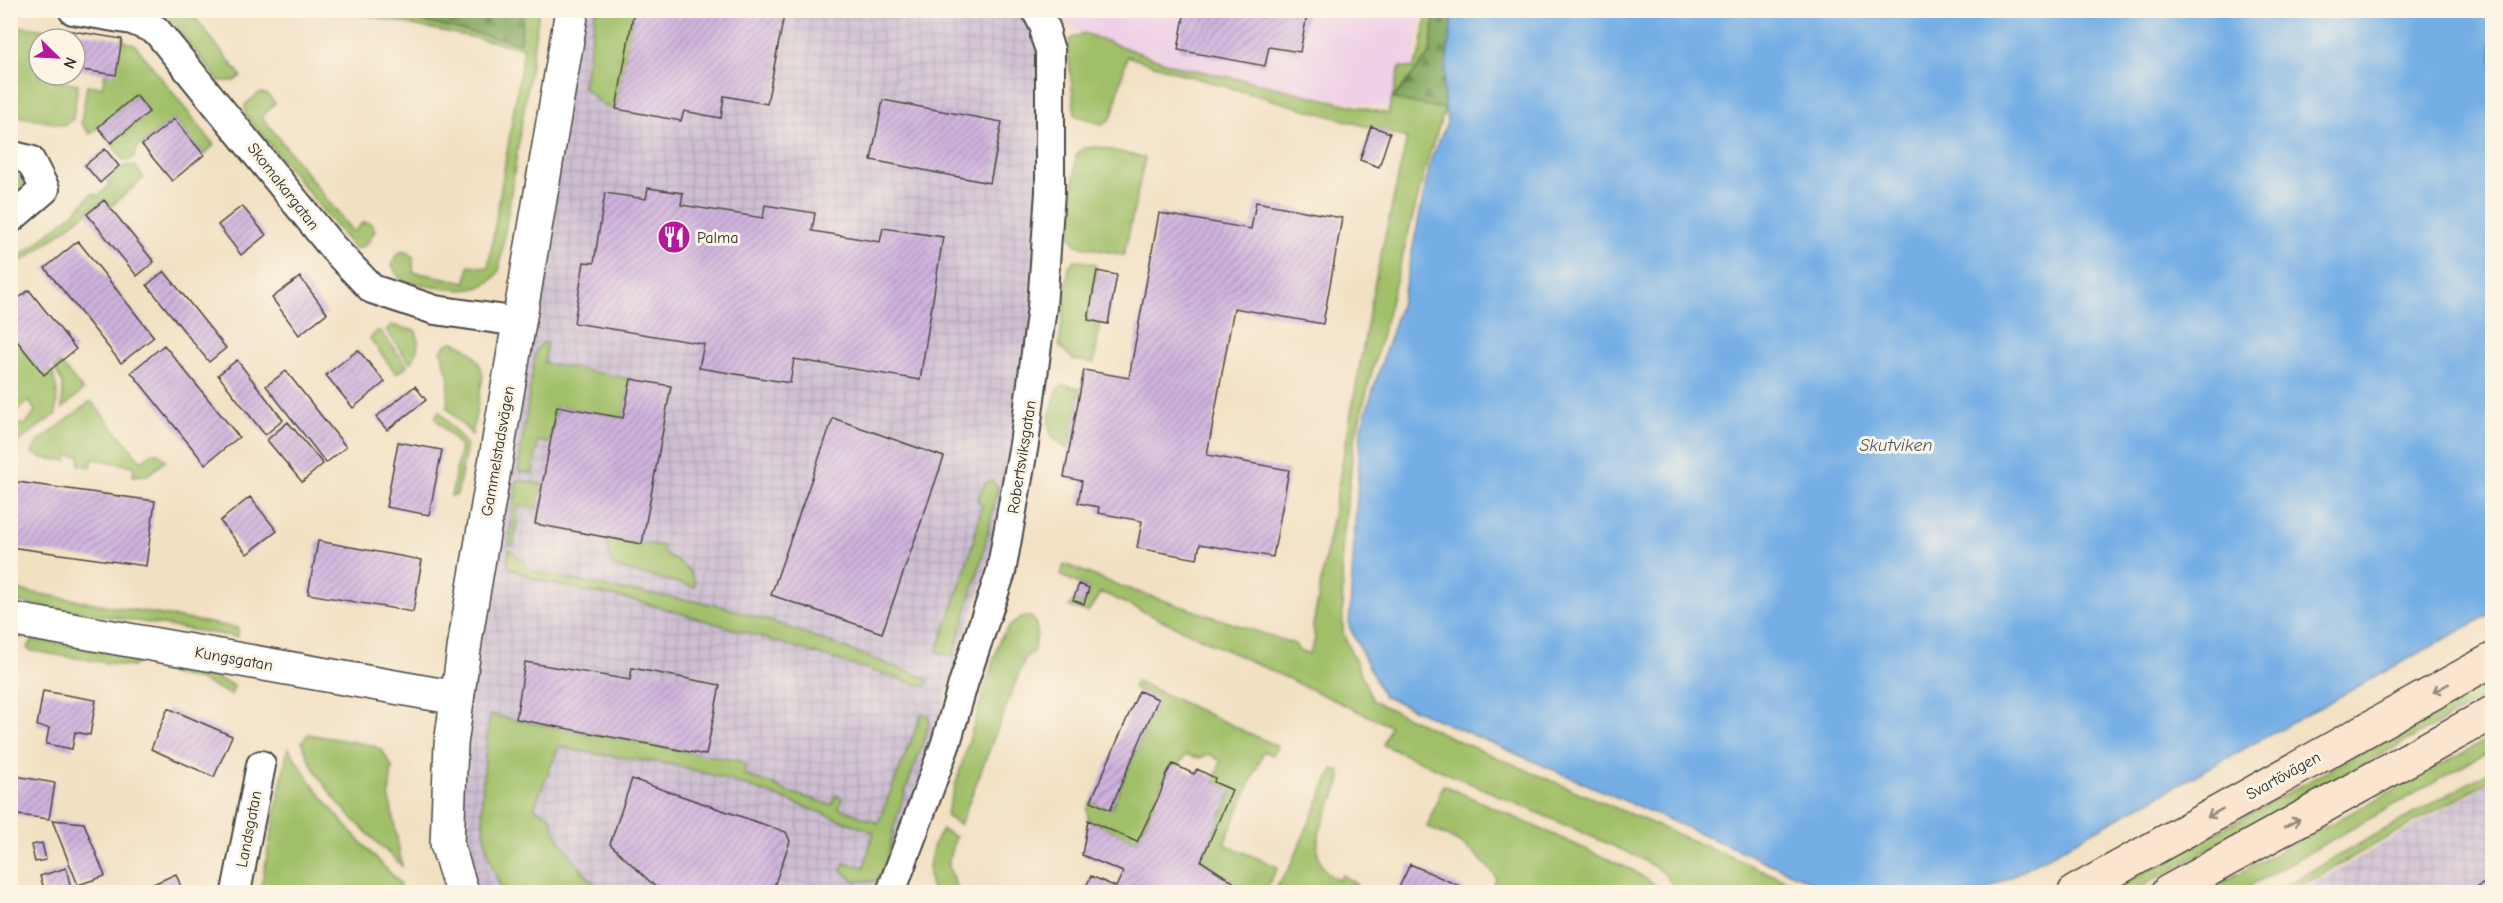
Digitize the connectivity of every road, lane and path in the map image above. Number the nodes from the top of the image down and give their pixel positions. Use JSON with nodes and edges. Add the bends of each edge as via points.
{"nodes":[{"id":1,"x":73,"y":10,"type":"edge"},
{"id":2,"x":572,"y":10,"type":"edge"},
{"id":3,"x":1036,"y":10,"type":"edge"},
{"id":4,"x":10,"y":154,"type":"edge"},
{"id":5,"x":10,"y":219,"type":"edge"},
{"id":6,"x":519,"y":322,"type":"junction"},
{"id":7,"x":10,"y":619,"type":"edge"},
{"id":8,"x":2493,"y":660,"type":"edge"},
{"id":9,"x":457,"y":698,"type":"junction"},
{"id":10,"x":2493,"y":713,"type":"edge"},
{"id":11,"x":261,"y":765,"type":"dead end"},
{"id":12,"x":893,"y":891,"type":"edge"},
{"id":13,"x":236,"y":892,"type":"edge"},
{"id":14,"x":462,"y":892,"type":"edge"},
{"id":15,"x":2075,"y":892,"type":"edge"},
{"id":16,"x":2168,"y":892,"type":"edge"}],
"edges":[{"from":1,"to":6,"type":"street","name":"Skomakargatan","via":[[132,20],[156,30],[333,248],[372,289],[435,309]]},
{"from":2,"to":6,"type":"street","name":"Gammelstadsvägen"},
{"from":3,"to":12,"type":"street","name":"Robertsviksgatan","via":[[1046,29],[1050,50],[1050,192],[1042,308],[1024,444],[1001,572]]},
{"from":4,"to":5,"type":"street","via":[[30,160],[45,189]]},
{"from":6,"to":9,"type":"street","name":"Gammelstadsvägen"},
{"from":7,"to":9,"type":"street","name":"Kungsgatan"},
{"from":8,"to":15,"type":"main road","name":"Svartövägen","one_way":true},
{"from":9,"to":14,"type":"street","name":"Gammelstadsvägen","via":[[447,844]]},
{"from":16,"to":10,"type":"main road","one_way":true},
{"from":11,"to":13,"type":"street","name":"Landsgatan"}]}
